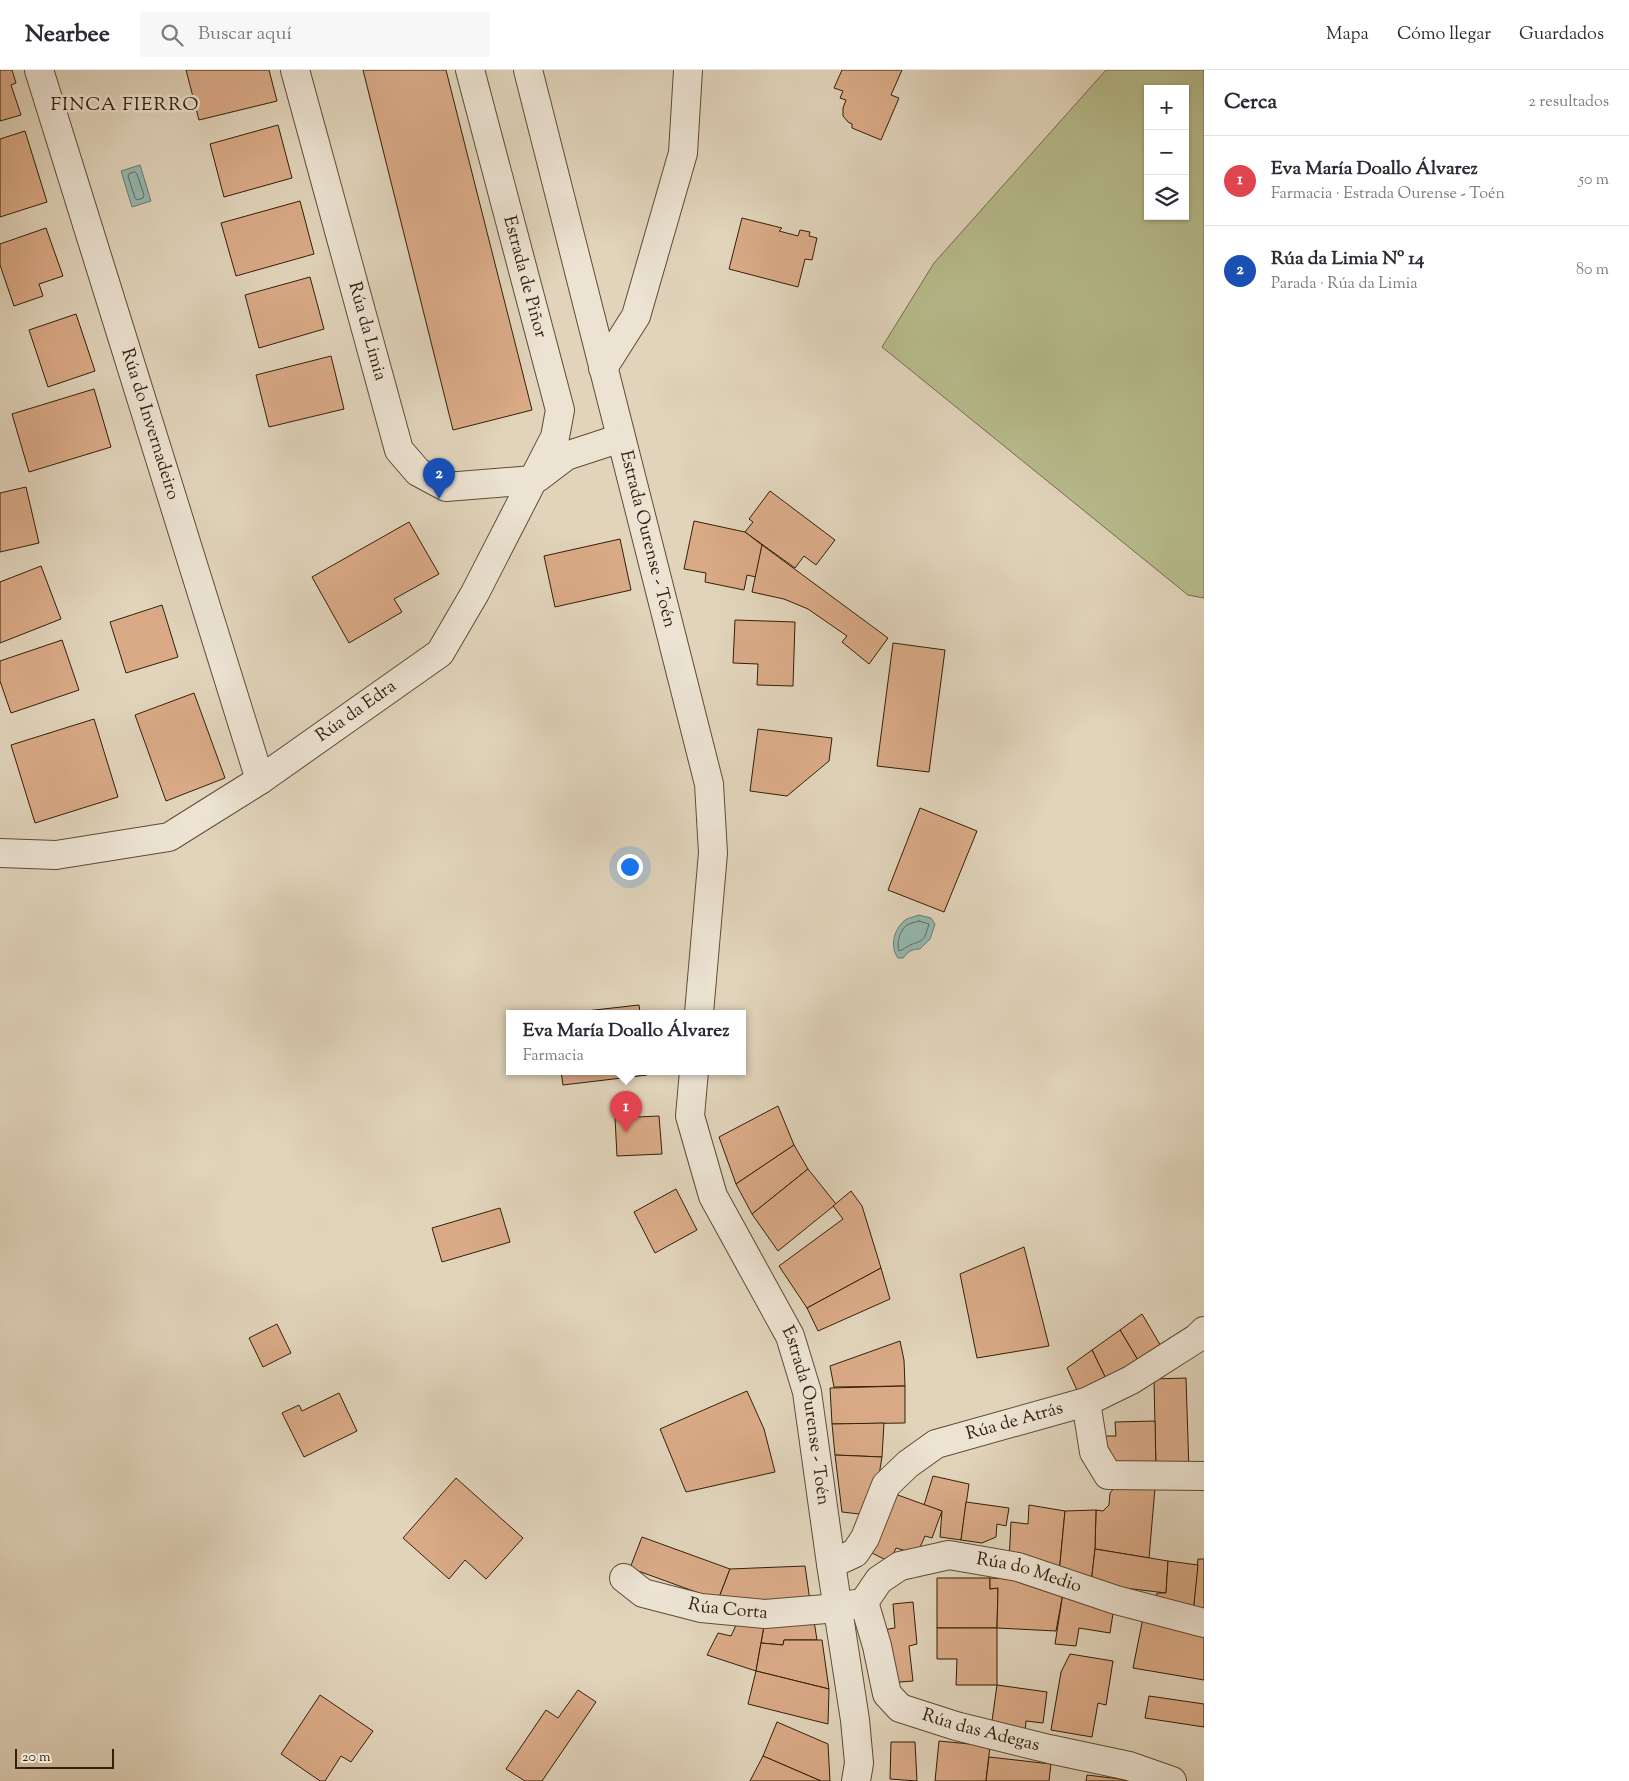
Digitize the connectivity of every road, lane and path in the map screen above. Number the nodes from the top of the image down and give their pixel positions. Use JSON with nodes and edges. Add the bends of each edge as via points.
{"nodes":[{"id":1,"x":39,"y":70,"type":"edge"},
{"id":2,"x":296,"y":70,"type":"edge"},
{"id":3,"x":470,"y":70,"type":"edge"},
{"id":4,"x":528,"y":70,"type":"edge"},
{"id":5,"x":688,"y":70,"type":"edge"},
{"id":6,"x":603,"y":368,"type":"junction"},
{"id":7,"x":621,"y":438,"type":"junction"},
{"id":8,"x":533,"y":480,"type":"junction"},
{"id":9,"x":260,"y":780,"type":"junction"},
{"id":10,"x":2,"y":848,"type":"edge"},
{"id":11,"x":699,"y":1010,"type":"edge"},
{"id":12,"x":694,"y":1075,"type":"edge"},
{"id":13,"x":1204,"y":1331,"type":"edge"},
{"id":14,"x":1086,"y":1402,"type":"junction"},
{"id":15,"x":1204,"y":1476,"type":"edge"},
{"id":16,"x":831,"y":1564,"type":"junction"},
{"id":17,"x":624,"y":1578,"type":"dead end"},
{"id":18,"x":864,"y":1602,"type":"junction"},
{"id":19,"x":838,"y":1608,"type":"junction"},
{"id":20,"x":1204,"y":1623,"type":"edge"},
{"id":21,"x":856,"y":1781,"type":"edge"},
{"id":22,"x":1172,"y":1781,"type":"edge"}],
"edges":[{"from":1,"to":9,"type":"street","name":"Rúa do Invernadeiro"},
{"from":2,"to":8,"type":"street","name":"Rúa da Limia","via":[[399,450],[418,472],[446,487]]},
{"from":3,"to":8,"type":"street","name":"Estrada de Piñor","via":[[560,410],[555,437]]},
{"from":4,"to":6,"type":"street","name":"Estrada Ourense - Toén"},
{"from":5,"to":6,"type":"street","via":[[683,153],[636,316]]},
{"from":6,"to":7,"type":"street","name":"Estrada Ourense - Toén"},
{"from":7,"to":8,"type":"street","name":"Rúa da Edra","via":[[566,456]]},
{"from":7,"to":11,"type":"street","name":"Estrada Ourense - Toén","via":[[709,784],[713,853]]},
{"from":8,"to":9,"type":"street","name":"Rúa da Edra","via":[[440,653]]},
{"from":9,"to":10,"type":"street","name":"Rúa da Edra","via":[[169,837],[56,855]]},
{"from":12,"to":16,"type":"street","name":"Estrada Ourense - Toén","via":[[690,1116],[713,1196],[790,1336],[807,1392]]},
{"from":13,"to":14,"type":"street","via":[[1132,1380]]},
{"from":14,"to":15,"type":"street","name":"Rúa de Atrás","via":[[1094,1452],[1108,1475]]},
{"from":14,"to":16,"type":"street","name":"Rúa de Atrás","via":[[936,1444],[886,1484],[865,1538],[855,1553]]},
{"from":16,"to":19,"type":"street","name":"Estrada Ourense - Toén"},
{"from":17,"to":19,"type":"street","name":"Rúa Corta","via":[[643,1593],[701,1608],[765,1614]]},
{"from":18,"to":19,"type":"street","name":"Rúa Corta"},
{"from":18,"to":20,"type":"street","name":"Rúa do Medio","via":[[878,1580],[900,1566],[948,1555],[1018,1567],[1116,1600]]},
{"from":18,"to":22,"type":"street","name":"Rúa das Adegas","via":[[887,1694],[900,1708],[956,1726],[1129,1766]]},
{"from":19,"to":21,"type":"street","name":"Estrada Ourense - Toén","via":[[855,1720]]}]}
